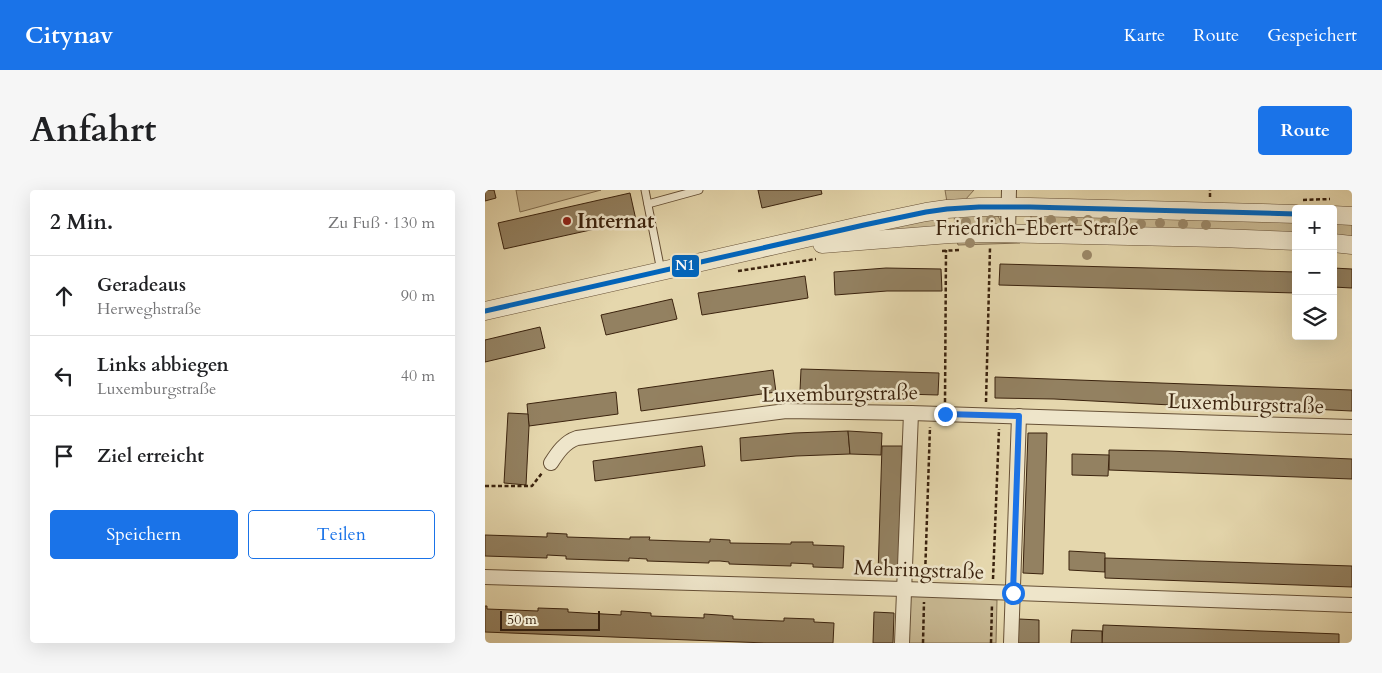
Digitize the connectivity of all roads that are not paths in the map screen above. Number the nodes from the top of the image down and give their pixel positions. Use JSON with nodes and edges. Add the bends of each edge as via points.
{"nodes":[{"id":1,"x":645,"y":190,"type":"edge"},
{"id":2,"x":699,"y":190,"type":"edge"},
{"id":3,"x":1009,"y":199,"type":"edge"},
{"id":4,"x":648,"y":204,"type":"junction"},
{"id":5,"x":1292,"y":214,"type":"edge"},
{"id":6,"x":1337,"y":215,"type":"edge"},
{"id":7,"x":1352,"y":216,"type":"edge"},
{"id":8,"x":1009,"y":232,"type":"junction"},
{"id":9,"x":1292,"y":241,"type":"edge"},
{"id":10,"x":1337,"y":243,"type":"edge"},
{"id":11,"x":1352,"y":245,"type":"edge"},
{"id":12,"x":745,"y":253,"type":"junction"},
{"id":13,"x":661,"y":271,"type":"junction"},
{"id":14,"x":485,"y":311,"type":"edge"},
{"id":15,"x":911,"y":412,"type":"junction"},
{"id":16,"x":1019,"y":416,"type":"junction"},
{"id":17,"x":1352,"y":427,"type":"edge"},
{"id":18,"x":551,"y":463,"type":"road end"},
{"id":19,"x":485,"y":577,"type":"edge"},
{"id":20,"x":904,"y":589,"type":"junction"},
{"id":21,"x":1013,"y":593,"type":"junction"},
{"id":22,"x":1352,"y":605,"type":"edge"},
{"id":23,"x":902,"y":643,"type":"edge"},
{"id":24,"x":1011,"y":643,"type":"edge"}],
"edges":[{"from":1,"to":4,"type":"lane"},
{"from":2,"to":4,"type":"lane"},
{"from":3,"to":5,"type":"street","name":"Friedrich-Ebert-Straße"},
{"from":3,"to":8,"type":"street"},
{"from":3,"to":12,"type":"street","name":"Friedrich-Ebert-Straße","via":[[926,212]]},
{"from":4,"to":13,"type":"lane"},
{"from":6,"to":7,"type":"street"},
{"from":8,"to":9,"type":"street","name":"Friedrich-Ebert-Straße"},
{"from":8,"to":12,"type":"street","name":"Friedrich-Ebert-Straße","via":[[948,243],[830,243]]},
{"from":10,"to":11,"type":"street"},
{"from":12,"to":13,"type":"street","name":"Friedrich-Ebert-Straße"},
{"from":13,"to":14,"type":"street","name":"Friedrich-Ebert-Straße"},
{"from":15,"to":16,"type":"street","name":"Luxemburgstraße"},
{"from":15,"to":18,"type":"street","name":"Luxemburgstraße","via":[[786,411],[577,438],[561,448]]},
{"from":15,"to":20,"type":"street"},
{"from":16,"to":17,"type":"street","name":"Luxemburgstraße"},
{"from":16,"to":21,"type":"street"},
{"from":19,"to":20,"type":"street","name":"Mehringstraße"},
{"from":20,"to":21,"type":"street","name":"Mehringstraße"},
{"from":20,"to":23,"type":"street"},
{"from":21,"to":22,"type":"street","name":"Mehringstraße"},
{"from":21,"to":24,"type":"street"}]}
